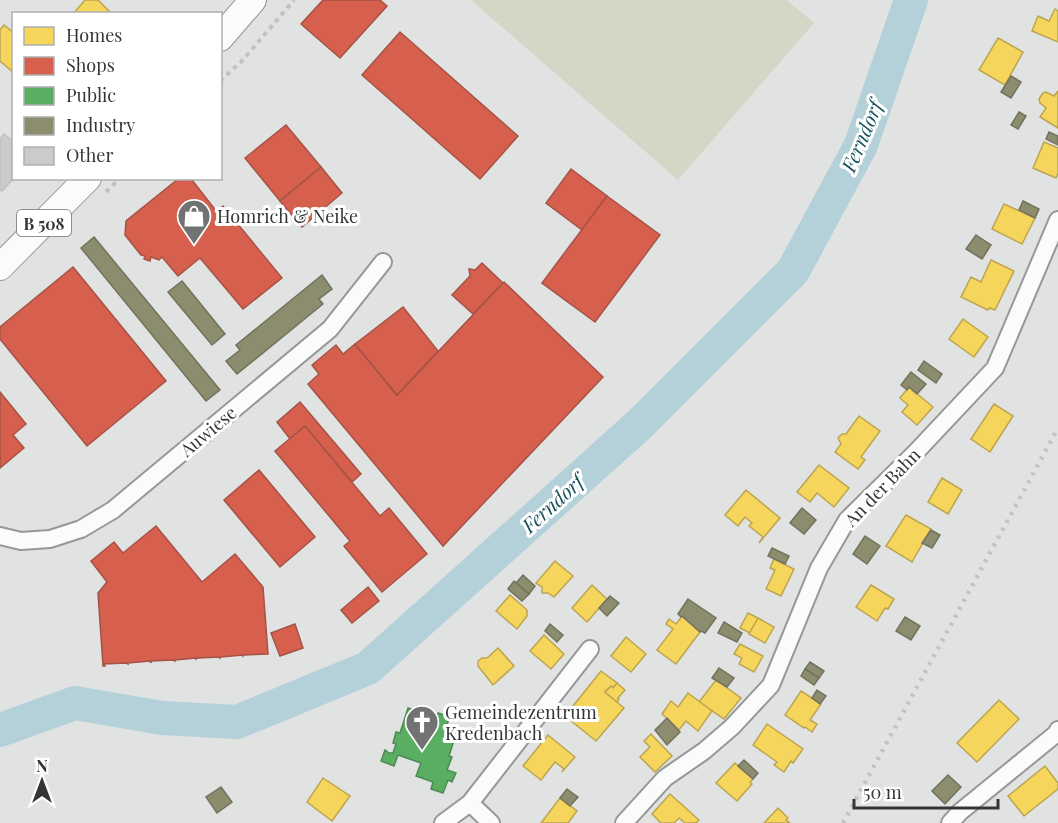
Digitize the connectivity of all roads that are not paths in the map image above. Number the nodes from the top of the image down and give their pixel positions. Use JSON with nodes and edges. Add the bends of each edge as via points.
{"nodes":[{"id":1,"x":253,"y":0,"type":"edge"},
{"id":2,"x":222,"y":36,"type":"edge"},
{"id":3,"x":86,"y":180,"type":"edge"},
{"id":4,"x":1058,"y":220,"type":"edge"},
{"id":5,"x":383,"y":262,"type":"dead end"},
{"id":6,"x":0,"y":267,"type":"edge"},
{"id":7,"x":0,"y":536,"type":"edge"},
{"id":8,"x":590,"y":649,"type":"dead end"},
{"id":9,"x":1058,"y":730,"type":"edge"},
{"id":10,"x":470,"y":803,"type":"junction"},
{"id":11,"x":442,"y":823,"type":"edge"},
{"id":12,"x":491,"y":823,"type":"edge"},
{"id":13,"x":624,"y":823,"type":"edge"},
{"id":14,"x":950,"y":823,"type":"edge"}],
"edges":[{"from":1,"to":2,"type":"main road"},
{"from":3,"to":6,"type":"main road","number":"B 508"},
{"from":4,"to":13,"type":"street","name":"An der Bahn","via":[[995,368],[847,520],[819,568],[771,685],[705,751],[665,778]]},
{"from":5,"to":7,"type":"street","name":"Auwiese","via":[[330,329],[113,510],[81,529],[50,539],[21,541]]},
{"from":8,"to":10,"type":"street"},
{"from":9,"to":14,"type":"street"},
{"from":10,"to":11,"type":"street"},
{"from":10,"to":12,"type":"street"}]}
